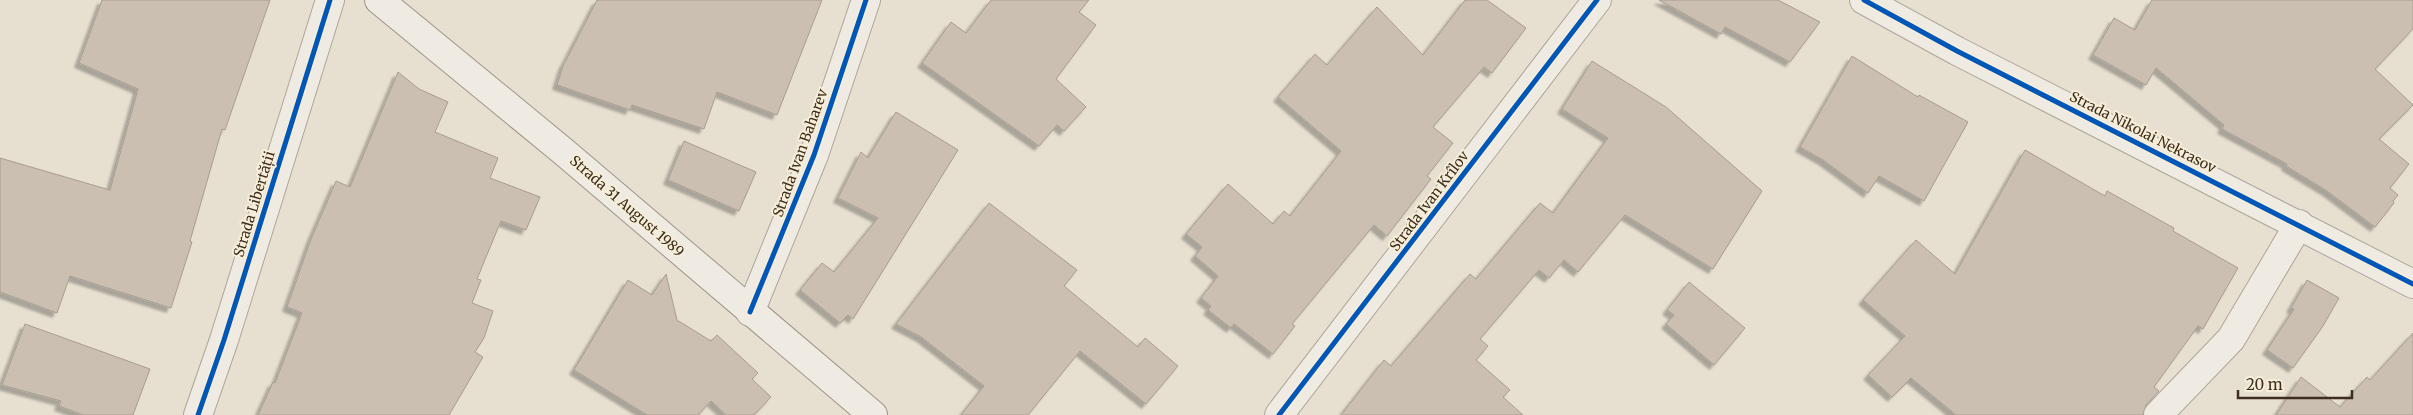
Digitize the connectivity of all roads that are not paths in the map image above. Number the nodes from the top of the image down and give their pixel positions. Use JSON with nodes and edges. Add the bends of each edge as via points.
{"nodes":[{"id":1,"x":330,"y":0,"type":"edge"},
{"id":2,"x":379,"y":0,"type":"edge"},
{"id":3,"x":866,"y":0,"type":"edge"},
{"id":4,"x":1597,"y":0,"type":"edge"},
{"id":5,"x":1864,"y":0,"type":"edge"},
{"id":6,"x":2299,"y":224,"type":"junction"},
{"id":7,"x":2413,"y":284,"type":"edge"},
{"id":8,"x":750,"y":312,"type":"junction"},
{"id":9,"x":198,"y":415,"type":"edge"},
{"id":10,"x":873,"y":415,"type":"edge"},
{"id":11,"x":1279,"y":415,"type":"edge"},
{"id":12,"x":2158,"y":415,"type":"edge"}],
"edges":[{"from":1,"to":9,"type":"street","name":"Strada Libertății"},
{"from":2,"to":8,"type":"street","name":"Strada 31 August 1989","via":[[564,152]]},
{"from":3,"to":8,"type":"street","name":"Strada Ivan Baharev","via":[[814,156]]},
{"from":4,"to":11,"type":"street","name":"Strada Ivan Krîlov"},
{"from":5,"to":6,"type":"street","name":"Strada Nikolai Nekrasov","via":[[1957,51]]},
{"from":6,"to":7,"type":"street","name":"Strada Nikolai Nekrasov"},
{"from":6,"to":12,"type":"street","via":[[2231,339]]},
{"from":8,"to":10,"type":"street","name":"Strada 31 August 1989"}]}
